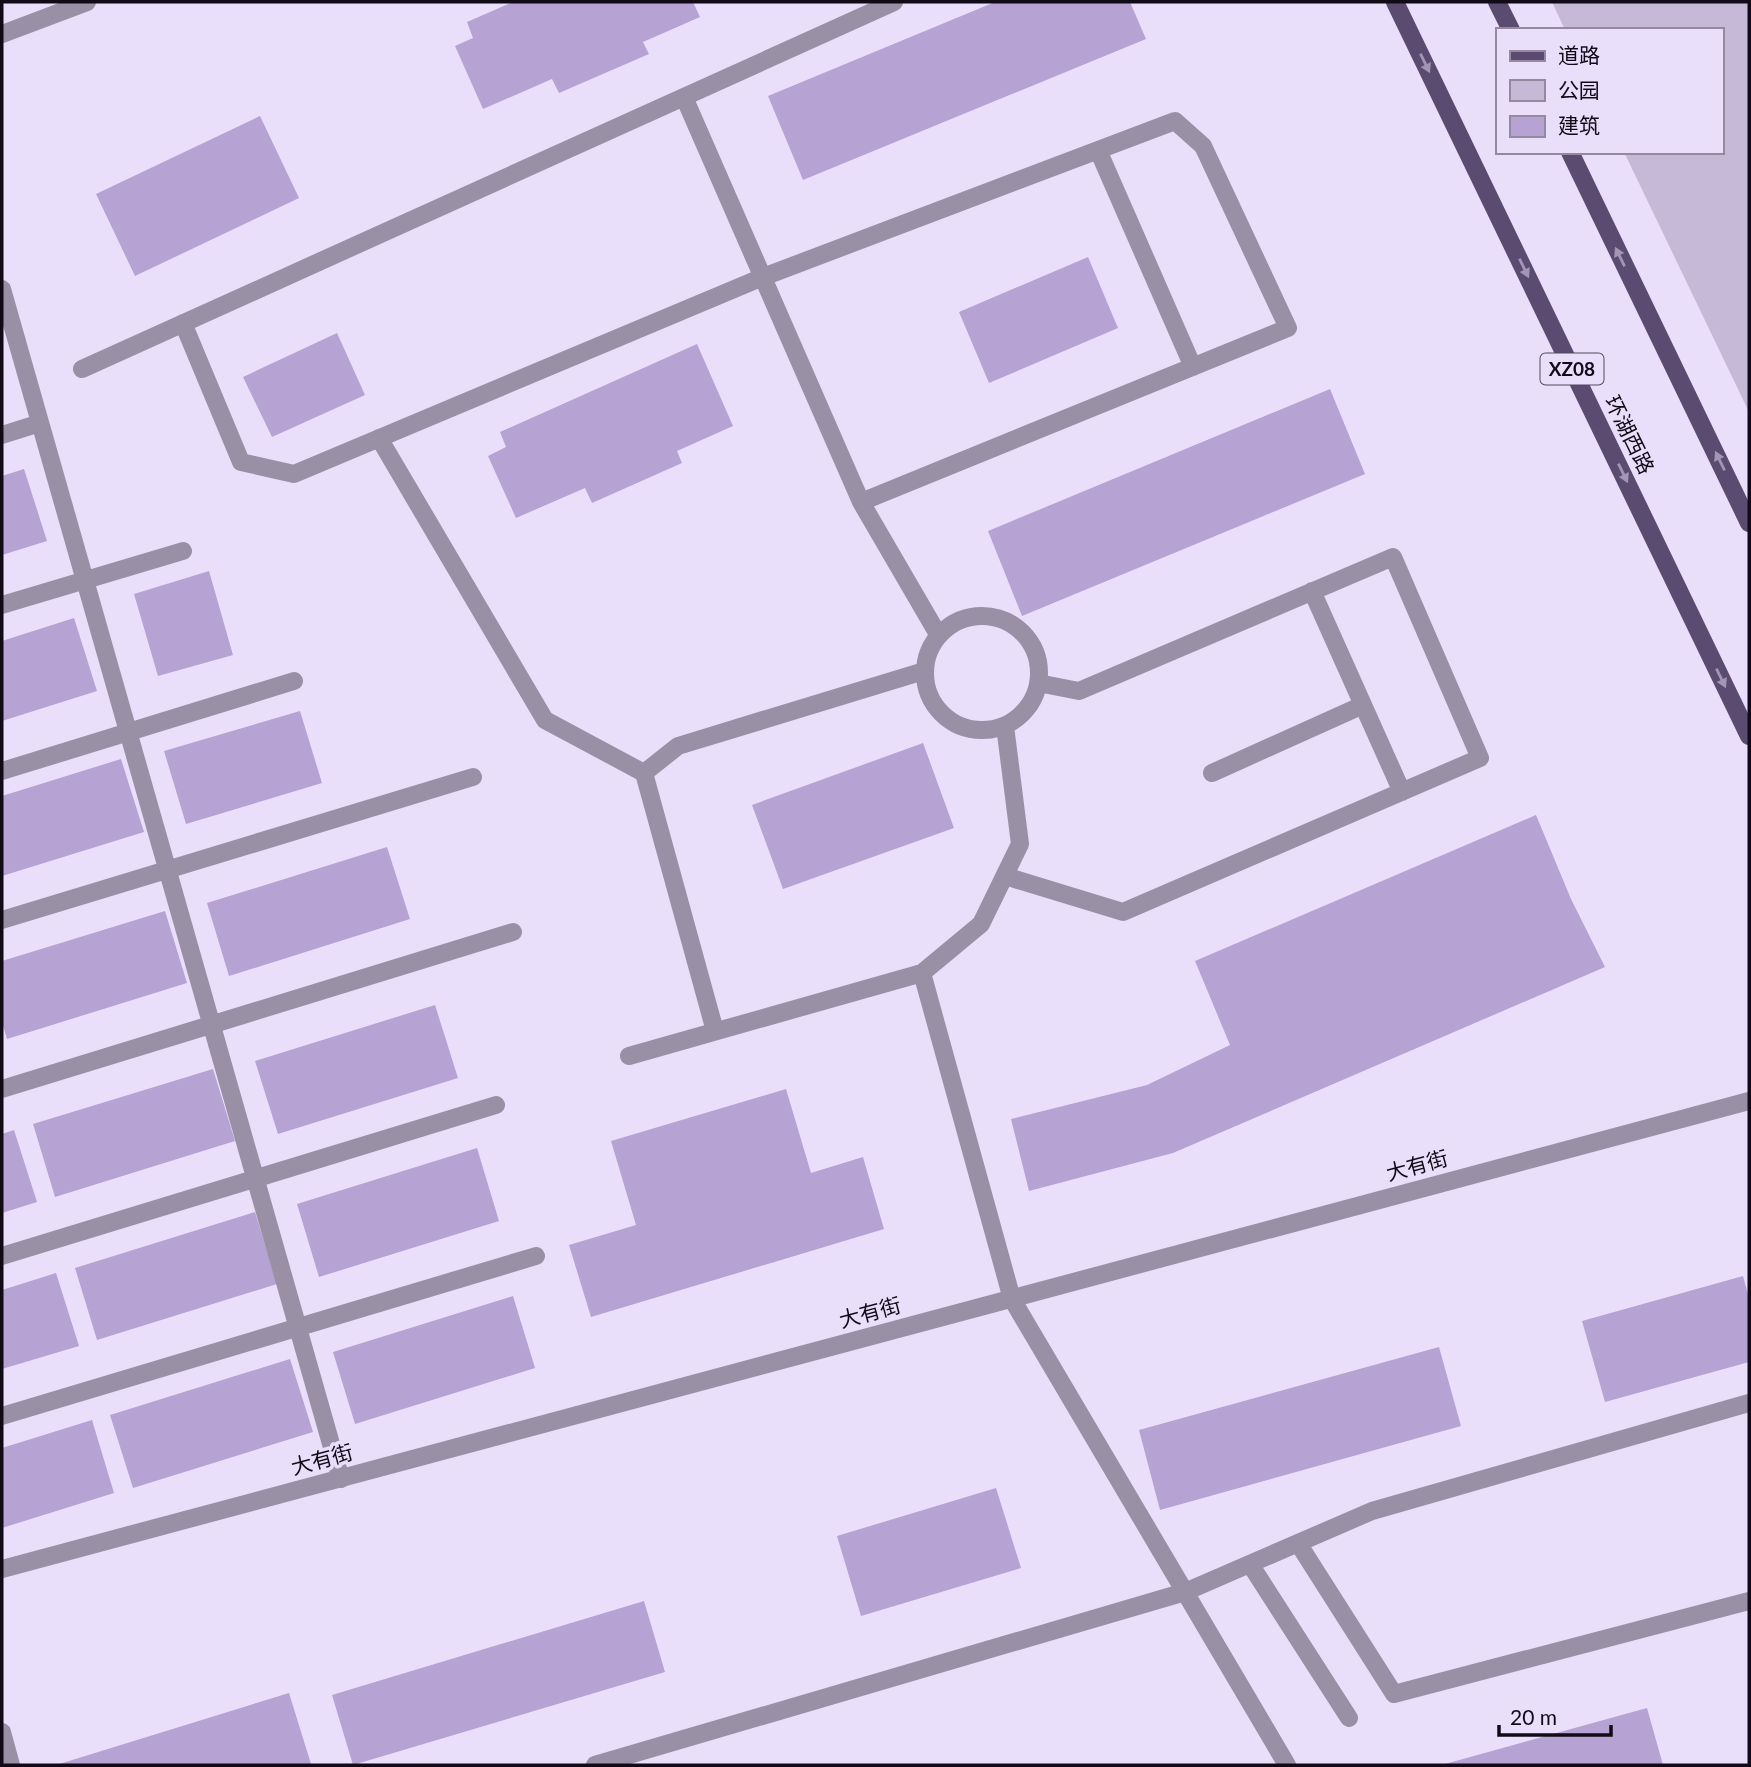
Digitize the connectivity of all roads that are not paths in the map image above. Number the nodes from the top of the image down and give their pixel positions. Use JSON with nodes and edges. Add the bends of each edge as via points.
{"nodes":[{"id":1,"x":87,"y":2,"type":"edge"},
{"id":2,"x":894,"y":2,"type":"edge"},
{"id":3,"x":1395,"y":2,"type":"edge"},
{"id":4,"x":1497,"y":2,"type":"edge"},
{"id":5,"x":1510,"y":28,"type":"edge"},
{"id":6,"x":2,"y":34,"type":"edge"},
{"id":7,"x":684,"y":97,"type":"junction"},
{"id":8,"x":1098,"y":150,"type":"junction"},
{"id":9,"x":1571,"y":154,"type":"edge"},
{"id":10,"x":762,"y":277,"type":"junction"},
{"id":11,"x":2,"y":289,"type":"edge"},
{"id":12,"x":183,"y":323,"type":"junction"},
{"id":13,"x":1193,"y":366,"type":"junction"},
{"id":14,"x":82,"y":369,"type":"dead end"},
{"id":15,"x":40,"y":424,"type":"junction"},
{"id":16,"x":2,"y":435,"type":"edge"},
{"id":17,"x":379,"y":438,"type":"junction"},
{"id":18,"x":861,"y":502,"type":"junction"},
{"id":19,"x":1749,"y":523,"type":"edge"},
{"id":20,"x":183,"y":551,"type":"dead end"},
{"id":21,"x":85,"y":580,"type":"junction"},
{"id":22,"x":1312,"y":591,"type":"junction"},
{"id":23,"x":2,"y":605,"type":"edge"},
{"id":24,"x":939,"y":636,"type":"junction"},
{"id":25,"x":925,"y":671,"type":"junction"},
{"id":26,"x":294,"y":681,"type":"dead end"},
{"id":27,"x":1038,"y":684,"type":"junction"},
{"id":28,"x":1363,"y":705,"type":"junction"},
{"id":29,"x":1005,"y":726,"type":"junction"},
{"id":30,"x":128,"y":732,"type":"junction"},
{"id":31,"x":1749,"y":736,"type":"edge"},
{"id":32,"x":2,"y":771,"type":"edge"},
{"id":33,"x":644,"y":773,"type":"junction"},
{"id":34,"x":1212,"y":773,"type":"dead end"},
{"id":35,"x":473,"y":776,"type":"dead end"},
{"id":36,"x":1402,"y":792,"type":"junction"},
{"id":37,"x":167,"y":870,"type":"junction"},
{"id":38,"x":1005,"y":876,"type":"junction"},
{"id":39,"x":2,"y":920,"type":"edge"},
{"id":40,"x":513,"y":932,"type":"dead end"},
{"id":41,"x":922,"y":973,"type":"junction"},
{"id":42,"x":212,"y":1025,"type":"junction"},
{"id":43,"x":715,"y":1031,"type":"junction"},
{"id":44,"x":629,"y":1056,"type":"dead end"},
{"id":45,"x":2,"y":1089,"type":"edge"},
{"id":46,"x":1749,"y":1101,"type":"edge"},
{"id":47,"x":496,"y":1105,"type":"dead end"},
{"id":48,"x":256,"y":1179,"type":"junction"},
{"id":49,"x":2,"y":1256,"type":"edge"},
{"id":50,"x":536,"y":1256,"type":"dead end"},
{"id":51,"x":1012,"y":1298,"type":"junction"},
{"id":52,"x":298,"y":1327,"type":"junction"},
{"id":53,"x":1749,"y":1403,"type":"edge"},
{"id":54,"x":2,"y":1416,"type":"edge"},
{"id":55,"x":341,"y":1479,"type":"junction"},
{"id":56,"x":1298,"y":1543,"type":"junction"},
{"id":57,"x":1250,"y":1564,"type":"junction"},
{"id":58,"x":2,"y":1569,"type":"edge"},
{"id":59,"x":1185,"y":1592,"type":"junction"},
{"id":60,"x":1749,"y":1601,"type":"edge"},
{"id":61,"x":1349,"y":1718,"type":"dead end"},
{"id":62,"x":2,"y":1732,"type":"edge"},
{"id":63,"x":11,"y":1765,"type":"edge"},
{"id":64,"x":595,"y":1765,"type":"edge"},
{"id":65,"x":1287,"y":1765,"type":"edge"}],
"edges":[{"from":1,"to":6,"type":"street"},
{"from":2,"to":7,"type":"street"},
{"from":3,"to":31,"type":"main road","name":"环湖西路","number":"XZ08","one_way":true},
{"from":4,"to":5,"type":"main road"},
{"from":7,"to":10,"type":"street"},
{"from":7,"to":12,"type":"street"},
{"from":8,"to":10,"type":"street"},
{"from":8,"to":13,"type":"street"},
{"from":8,"to":13,"type":"street","via":[[1175,121],[1203,146],[1287,328]]},
{"from":19,"to":9,"type":"main road","one_way":true},
{"from":10,"to":17,"type":"street"},
{"from":10,"to":18,"type":"street"},
{"from":11,"to":15,"type":"street"},
{"from":12,"to":14,"type":"street"},
{"from":12,"to":17,"type":"street","via":[[241,462],[294,474]]},
{"from":13,"to":18,"type":"street"},
{"from":15,"to":16,"type":"street"},
{"from":15,"to":21,"type":"street"},
{"from":17,"to":33,"type":"street","via":[[545,720]]},
{"from":18,"to":24,"type":"street"},
{"from":20,"to":21,"type":"street"},
{"from":21,"to":23,"type":"street"},
{"from":21,"to":30,"type":"street"},
{"from":22,"to":27,"type":"street","via":[[1079,691]]},
{"from":22,"to":28,"type":"street"},
{"from":22,"to":36,"type":"street","via":[[1393,557],[1480,758]]},
{"from":24,"to":25,"type":"street"},
{"from":24,"to":27,"type":"street","via":[[971,617],[1007,622],[1033,648]]},
{"from":25,"to":29,"type":"street","via":[[927,690],[949,720],[967,728]]},
{"from":25,"to":33,"type":"street","via":[[678,746]]},
{"from":26,"to":30,"type":"street"},
{"from":27,"to":29,"type":"street","via":[[1020,716]]},
{"from":28,"to":34,"type":"street"},
{"from":28,"to":36,"type":"street"},
{"from":29,"to":38,"type":"street","via":[[1020,845]]},
{"from":30,"to":32,"type":"street"},
{"from":30,"to":37,"type":"street"},
{"from":33,"to":43,"type":"street"},
{"from":35,"to":37,"type":"street"},
{"from":36,"to":38,"type":"street","via":[[1123,912]]},
{"from":37,"to":39,"type":"street"},
{"from":37,"to":42,"type":"street"},
{"from":38,"to":41,"type":"street","via":[[981,924]]},
{"from":40,"to":42,"type":"street"},
{"from":41,"to":43,"type":"street"},
{"from":41,"to":51,"type":"street"},
{"from":42,"to":45,"type":"street"},
{"from":42,"to":48,"type":"street"},
{"from":43,"to":44,"type":"street"},
{"from":46,"to":51,"type":"street","name":"大有街"},
{"from":47,"to":48,"type":"street"},
{"from":48,"to":49,"type":"street"},
{"from":48,"to":52,"type":"street"},
{"from":50,"to":52,"type":"street"},
{"from":51,"to":55,"type":"street","name":"大有街"},
{"from":51,"to":59,"type":"street"},
{"from":52,"to":54,"type":"street"},
{"from":52,"to":55,"type":"street"},
{"from":53,"to":56,"type":"street","via":[[1372,1511]]},
{"from":55,"to":58,"type":"street","name":"大有街"},
{"from":56,"to":57,"type":"street"},
{"from":56,"to":60,"type":"street","via":[[1394,1694]]},
{"from":57,"to":59,"type":"street"},
{"from":57,"to":61,"type":"street"},
{"from":59,"to":64,"type":"street"},
{"from":59,"to":65,"type":"street"},
{"from":62,"to":63,"type":"street"}]}
